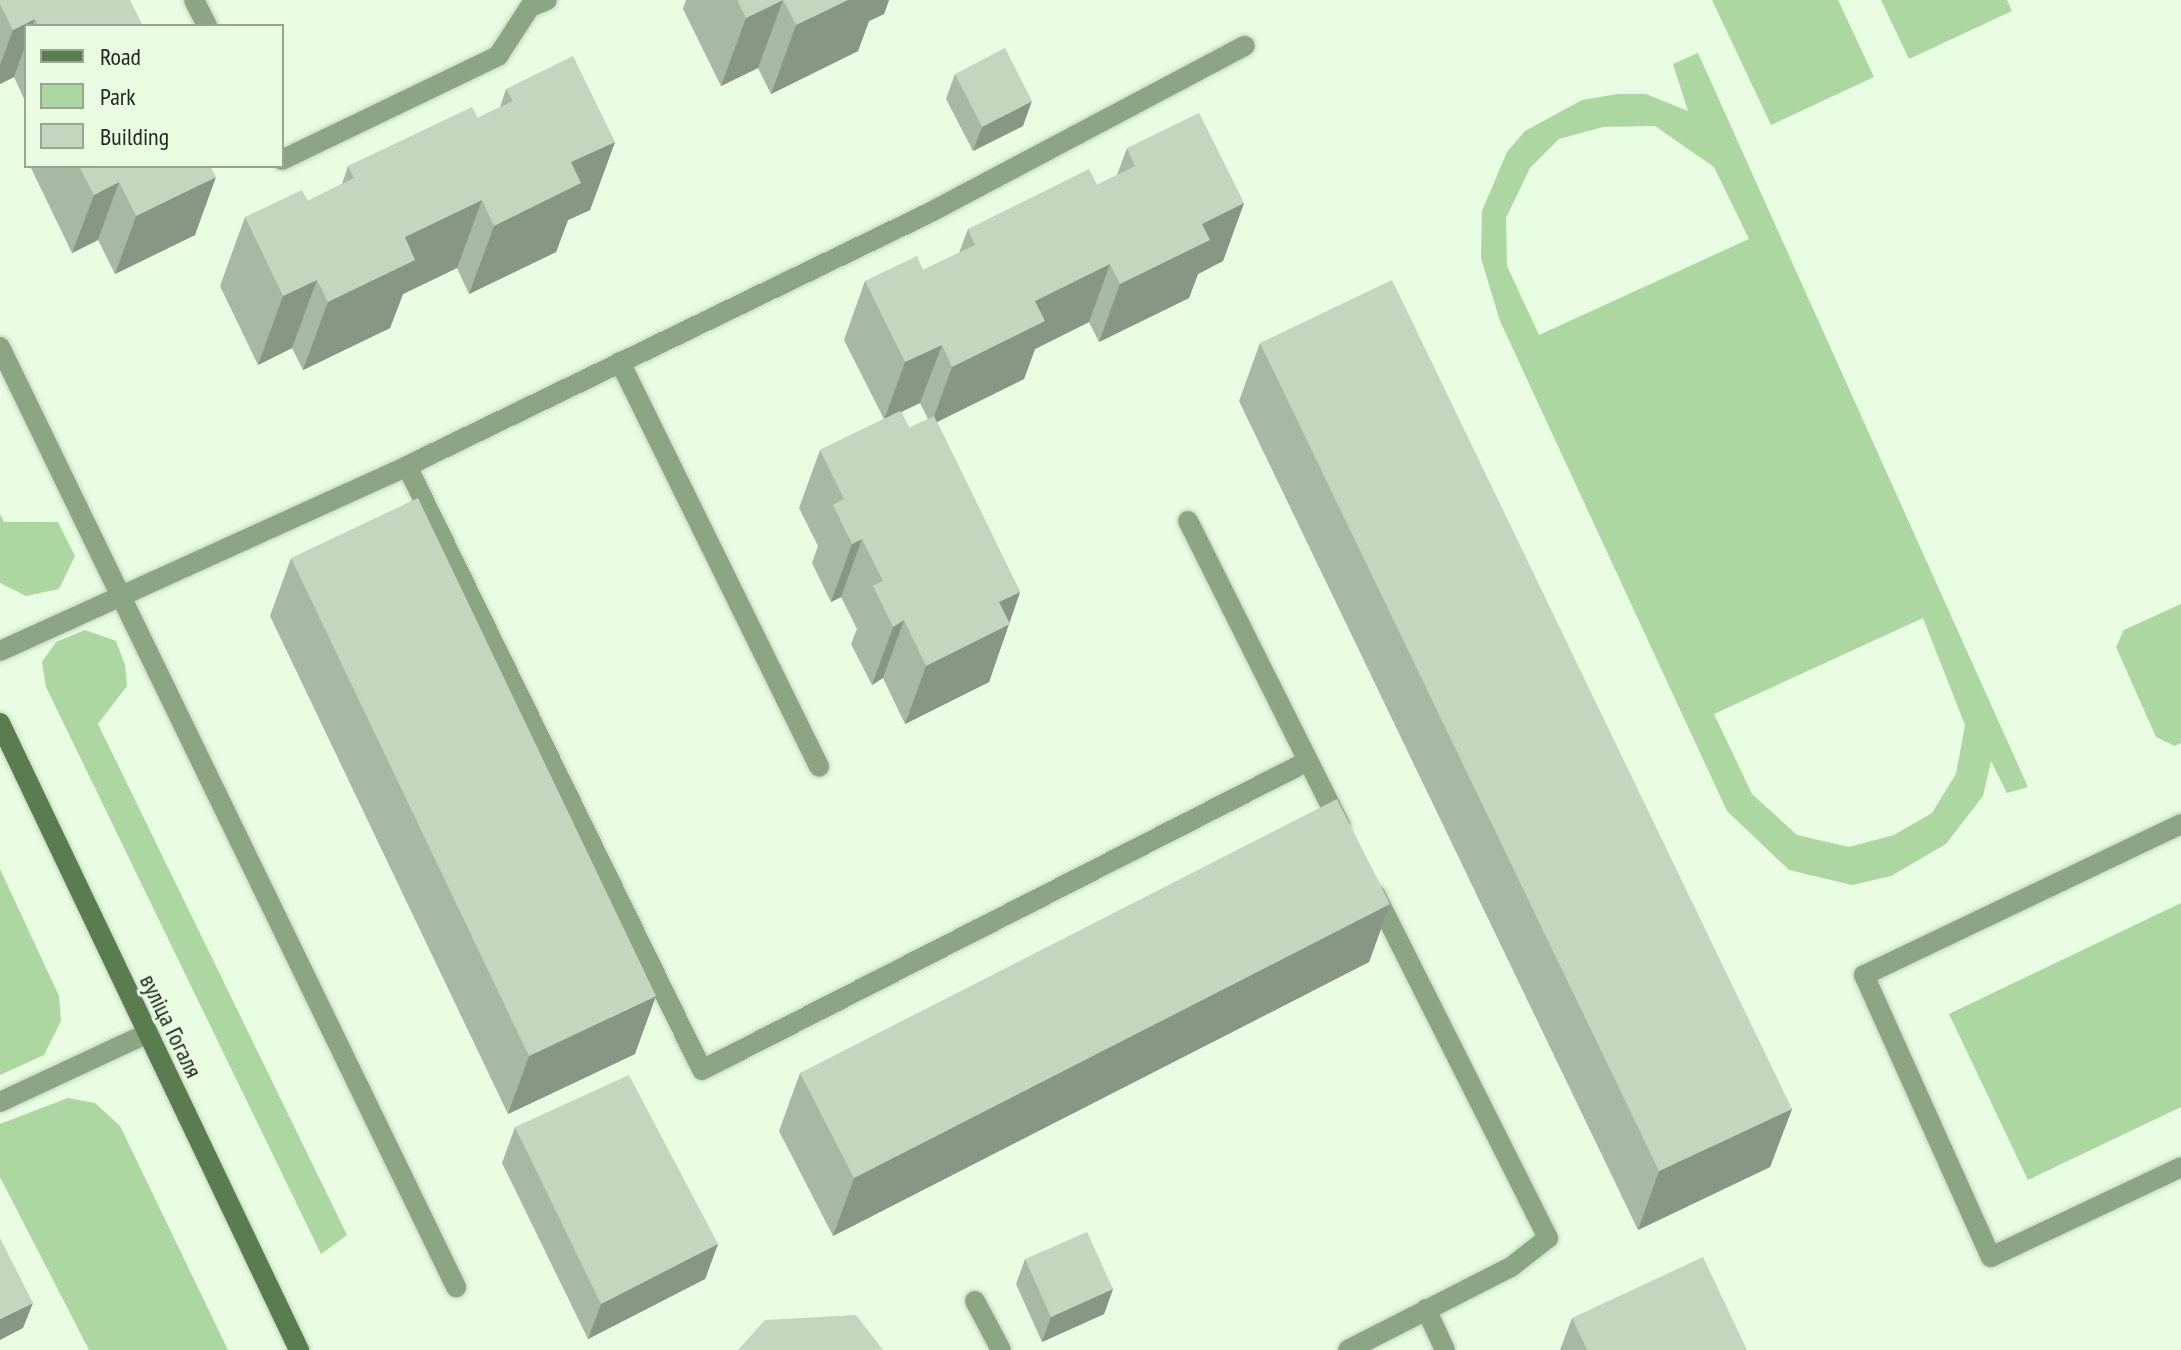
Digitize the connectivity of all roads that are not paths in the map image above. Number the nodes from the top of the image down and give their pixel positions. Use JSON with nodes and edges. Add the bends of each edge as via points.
{"nodes":[{"id":1,"x":194,"y":0,"type":"edge"},
{"id":2,"x":547,"y":0,"type":"edge"},
{"id":3,"x":206,"y":24,"type":"edge"},
{"id":4,"x":1245,"y":46,"type":"dead end"},
{"id":5,"x":284,"y":159,"type":"edge"},
{"id":6,"x":0,"y":347,"type":"edge"},
{"id":7,"x":620,"y":362,"type":"junction"},
{"id":8,"x":407,"y":466,"type":"junction"},
{"id":9,"x":1188,"y":521,"type":"dead end"},
{"id":10,"x":121,"y":594,"type":"junction"},
{"id":11,"x":0,"y":651,"type":"edge"},
{"id":12,"x":0,"y":723,"type":"edge"},
{"id":13,"x":1308,"y":761,"type":"junction"},
{"id":14,"x":819,"y":767,"type":"dead end"},
{"id":15,"x":2181,"y":824,"type":"edge"},
{"id":16,"x":1351,"y":846,"type":"edge"},
{"id":17,"x":1365,"y":874,"type":"edge"},
{"id":18,"x":146,"y":1034,"type":"junction"},
{"id":19,"x":0,"y":1102,"type":"edge"},
{"id":20,"x":2181,"y":1167,"type":"edge"},
{"id":21,"x":456,"y":1287,"type":"dead end"},
{"id":22,"x":975,"y":1301,"type":"dead end"},
{"id":23,"x":1426,"y":1309,"type":"junction"},
{"id":24,"x":299,"y":1350,"type":"edge"},
{"id":25,"x":1001,"y":1350,"type":"edge"},
{"id":26,"x":1348,"y":1350,"type":"edge"},
{"id":27,"x":1445,"y":1350,"type":"edge"}],
"edges":[{"from":1,"to":3,"type":"street"},
{"from":2,"to":5,"type":"street","via":[[530,7],[498,56]]},
{"from":4,"to":7,"type":"street","via":[[931,212]]},
{"from":6,"to":10,"type":"street"},
{"from":7,"to":8,"type":"street"},
{"from":7,"to":14,"type":"street"},
{"from":8,"to":10,"type":"street"},
{"from":8,"to":13,"type":"street","via":[[702,1070]]},
{"from":9,"to":13,"type":"street"},
{"from":10,"to":11,"type":"street"},
{"from":10,"to":21,"type":"street"},
{"from":12,"to":18,"type":"main road","name":"вуліца Гогаля"},
{"from":13,"to":16,"type":"street"},
{"from":15,"to":20,"type":"street","via":[[1864,975],[1991,1257]]},
{"from":17,"to":23,"type":"street","via":[[1548,1238],[1511,1267]]},
{"from":18,"to":19,"type":"street"},
{"from":18,"to":24,"type":"main road","name":"вуліца Гогаля"},
{"from":22,"to":25,"type":"street"},
{"from":23,"to":26,"type":"street"},
{"from":23,"to":27,"type":"street"}]}
